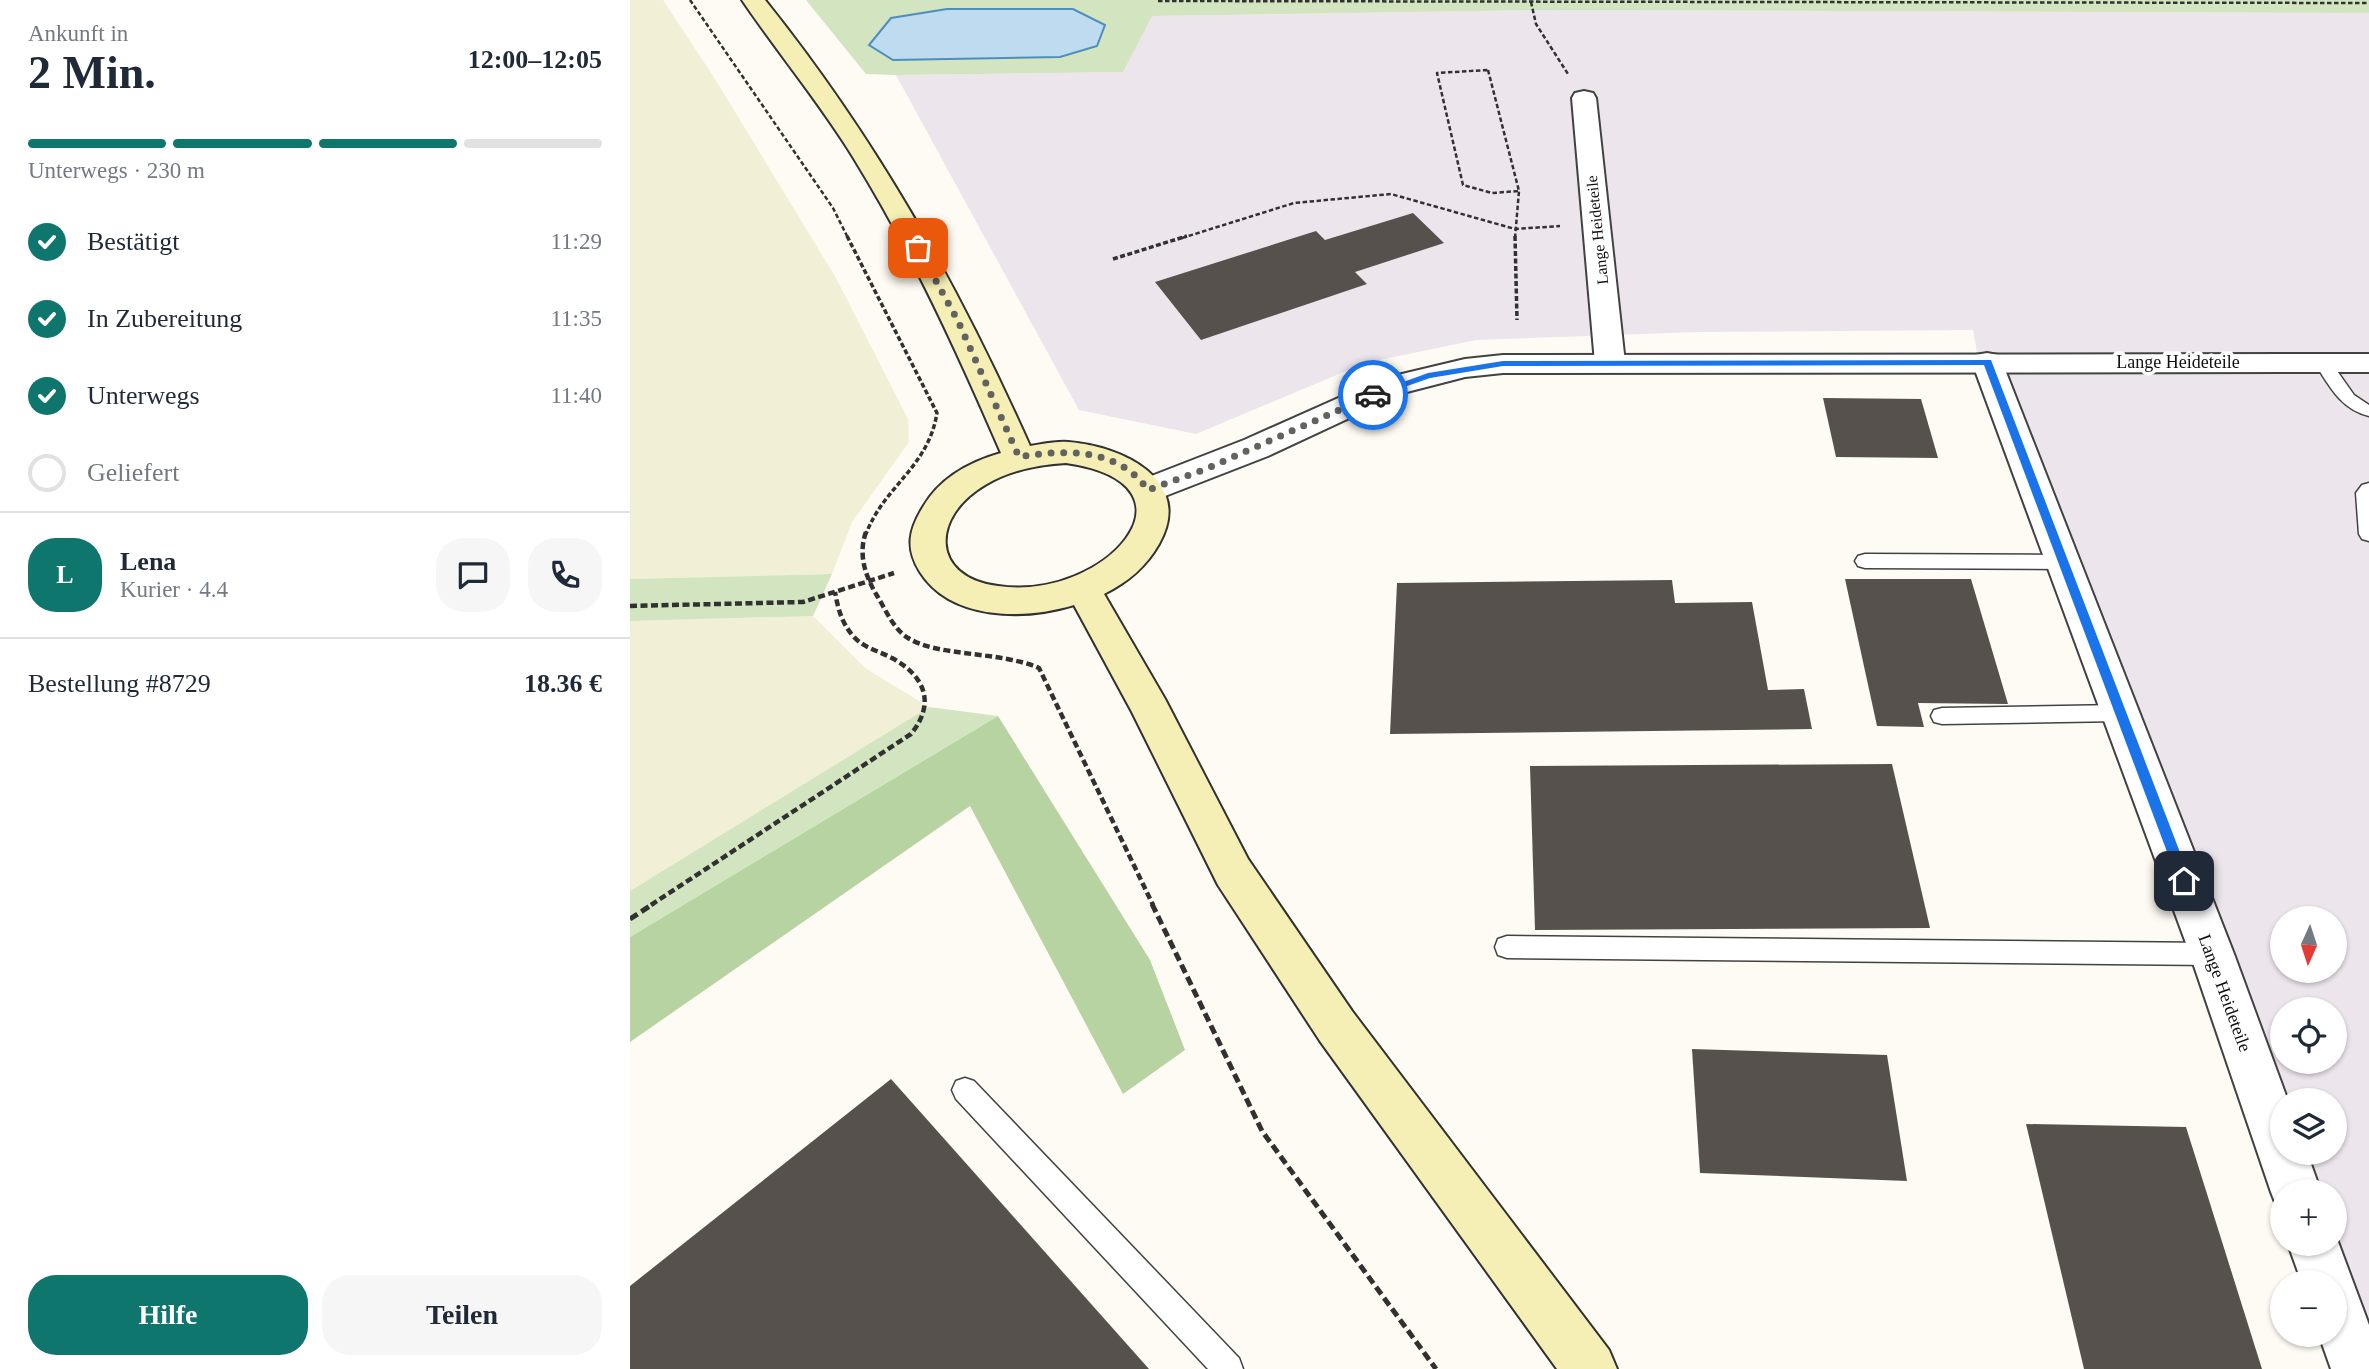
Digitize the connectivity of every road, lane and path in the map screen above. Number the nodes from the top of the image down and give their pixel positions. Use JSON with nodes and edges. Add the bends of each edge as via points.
{"nodes":[{"id":1,"x":690,"y":0,"type":"edge"},
{"id":2,"x":753,"y":0,"type":"edge"},
{"id":3,"x":1158,"y":1,"type":"edge"},
{"id":4,"x":1531,"y":1,"type":"edge"},
{"id":5,"x":2369,"y":3,"type":"edge"},
{"id":6,"x":1584,"y":98,"type":"joint"},
{"id":7,"x":1519,"y":191,"type":"junction"},
{"id":8,"x":1596,"y":225,"type":"junction"},
{"id":9,"x":1515,"y":229,"type":"junction"},
{"id":10,"x":1113,"y":259,"type":"dead end"},
{"id":11,"x":1517,"y":320,"type":"dead end"},
{"id":12,"x":1987,"y":362,"type":"junction"},
{"id":13,"x":2322,"y":362,"type":"junction"},
{"id":14,"x":1610,"y":363,"type":"junction"},
{"id":15,"x":2369,"y":363,"type":"edge"},
{"id":16,"x":2366,"y":415,"type":"edge"},
{"id":17,"x":1019,"y":457,"type":"junction"},
{"id":18,"x":2369,"y":489,"type":"edge"},
{"id":19,"x":1148,"y":490,"type":"junction"},
{"id":20,"x":2369,"y":534,"type":"edge"},
{"id":21,"x":1865,"y":561,"type":"dead end"},
{"id":22,"x":2063,"y":562,"type":"junction"},
{"id":23,"x":868,"y":582,"type":"junction"},
{"id":24,"x":1083,"y":589,"type":"junction"},
{"id":25,"x":835,"y":592,"type":"junction"},
{"id":26,"x":630,"y":606,"type":"edge"},
{"id":27,"x":2120,"y":713,"type":"junction"},
{"id":28,"x":1942,"y":716,"type":"dead end"},
{"id":29,"x":630,"y":919,"type":"edge"},
{"id":30,"x":1507,"y":947,"type":"dead end"},
{"id":31,"x":2212,"y":954,"type":"junction"},
{"id":32,"x":965,"y":1090,"type":"dead end"},
{"id":33,"x":2291,"y":1179,"type":"edge"},
{"id":34,"x":2347,"y":1338,"type":"edge"},
{"id":35,"x":1228,"y":1369,"type":"edge"},
{"id":36,"x":1436,"y":1369,"type":"edge"},
{"id":37,"x":1590,"y":1369,"type":"edge"},
{"id":38,"x":2358,"y":1369,"type":"edge"}],
"edges":[{"from":1,"to":23,"type":"path","via":[[833,208],[937,413],[923,456],[868,525],[860,551]]},
{"from":2,"to":17,"type":"main road","via":[[813,75],[878,176],[958,321]]},
{"from":3,"to":4,"type":"path"},
{"from":4,"to":5,"type":"path"},
{"from":4,"to":6,"type":"path","via":[[1536,24]]},
{"from":6,"to":8,"type":"street","name":"Lange Heideteile"},
{"from":7,"to":7,"type":"path","via":[[1488,70],[1437,73],[1463,185],[1492,193]]},
{"from":7,"to":9,"type":"path"},
{"from":8,"to":9,"type":"path"},
{"from":8,"to":14,"type":"street","name":"Lange Heideteile"},
{"from":9,"to":10,"type":"path","via":[[1391,194],[1294,203]]},
{"from":9,"to":11,"type":"path"},
{"from":12,"to":13,"type":"street","name":"Lange Heideteile"},
{"from":12,"to":14,"type":"street","name":"Lange Heideteile"},
{"from":12,"to":22,"type":"street","name":"Lange Heideteile"},
{"from":13,"to":15,"type":"street","name":"Lange Heideteile"},
{"from":13,"to":16,"type":"lane"},
{"from":14,"to":19,"type":"street","name":"Lange Heideteile","via":[[1503,364],[1428,376],[1392,386]]},
{"from":17,"to":19,"type":"main road","via":[[1088,453],[1125,467]]},
{"from":17,"to":24,"type":"main road","via":[[978,474],[946,499],[929,529],[930,559],[956,587],[1001,601],[1056,597]]},
{"from":18,"to":20,"type":"lane","via":[[2365,493]]},
{"from":19,"to":24,"type":"main road","via":[[1152,520],[1137,551]]},
{"from":21,"to":22,"type":"lane"},
{"from":22,"to":27,"type":"street","name":"Lange Heideteile"},
{"from":23,"to":25,"type":"path"},
{"from":23,"to":36,"type":"path","via":[[906,638],[948,650],[1022,659],[1039,668],[1262,1131]]},
{"from":24,"to":37,"type":"main road","via":[[1233,872],[1336,1026]]},
{"from":25,"to":26,"type":"path","via":[[803,602]]},
{"from":25,"to":29,"type":"path","via":[[839,618],[855,638],[916,676],[927,698],[923,722]]},
{"from":27,"to":28,"type":"lane"},
{"from":27,"to":31,"type":"street","name":"Lange Heideteile"},
{"from":30,"to":31,"type":"lane"},
{"from":31,"to":33,"type":"street","name":"Lange Heideteile"},
{"from":32,"to":35,"type":"lane"},
{"from":34,"to":38,"type":"street"}]}
